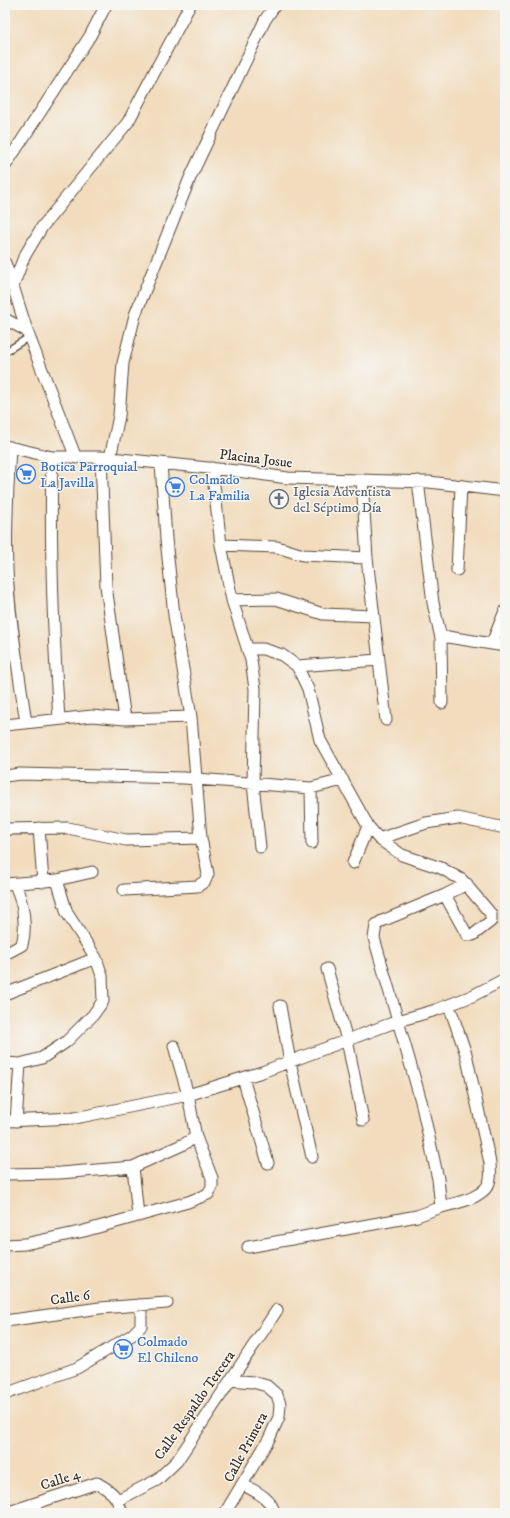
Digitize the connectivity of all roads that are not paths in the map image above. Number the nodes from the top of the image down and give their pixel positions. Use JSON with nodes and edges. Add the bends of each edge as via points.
{"nodes":[{"id":1,"x":106,"y":5,"type":"edge"},
{"id":2,"x":190,"y":5,"type":"edge"},
{"id":3,"x":275,"y":5,"type":"edge"},
{"id":4,"x":5,"y":166,"type":"edge"},
{"id":5,"x":5,"y":264,"type":"edge"},
{"id":6,"x":13,"y":286,"type":"junction"},
{"id":7,"x":5,"y":319,"type":"edge"},
{"id":8,"x":28,"y":334,"type":"junction"},
{"id":9,"x":5,"y":352,"type":"edge"},
{"id":10,"x":7,"y":446,"type":"edge"},
{"id":11,"x":52,"y":457,"type":"junction"},
{"id":12,"x":76,"y":458,"type":"junction"},
{"id":13,"x":106,"y":458,"type":"junction"},
{"id":14,"x":161,"y":463,"type":"junction"},
{"id":15,"x":212,"y":468,"type":"junction"},
{"id":16,"x":362,"y":480,"type":"junction"},
{"id":17,"x":418,"y":481,"type":"junction"},
{"id":18,"x":461,"y":486,"type":"junction"},
{"id":19,"x":505,"y":491,"type":"edge"},
{"id":20,"x":221,"y":546,"type":"junction"},
{"id":21,"x":367,"y":558,"type":"junction"},
{"id":22,"x":457,"y":570,"type":"dead end"},
{"id":23,"x":232,"y":600,"type":"junction"},
{"id":24,"x":505,"y":611,"type":"edge"},
{"id":25,"x":374,"y":616,"type":"junction"},
{"id":26,"x":441,"y":638,"type":"junction"},
{"id":27,"x":492,"y":643,"type":"junction"},
{"id":28,"x":505,"y":646,"type":"edge"},
{"id":29,"x":248,"y":649,"type":"junction"},
{"id":30,"x":379,"y":660,"type":"junction"},
{"id":31,"x":297,"y":666,"type":"junction"},
{"id":32,"x":442,"y":703,"type":"dead end"},
{"id":33,"x":191,"y":717,"type":"junction"},
{"id":34,"x":59,"y":719,"type":"junction"},
{"id":35,"x":125,"y":719,"type":"junction"},
{"id":36,"x":386,"y":720,"type":"dead end"},
{"id":37,"x":26,"y":723,"type":"junction"},
{"id":38,"x":5,"y":725,"type":"edge"},
{"id":39,"x":5,"y":776,"type":"edge"},
{"id":40,"x":197,"y":780,"type":"junction"},
{"id":41,"x":343,"y":780,"type":"junction"},
{"id":42,"x":253,"y":784,"type":"junction"},
{"id":43,"x":311,"y":788,"type":"junction"},
{"id":44,"x":368,"y":826,"type":"junction"},
{"id":45,"x":39,"y":828,"type":"junction"},
{"id":46,"x":505,"y":828,"type":"edge"},
{"id":47,"x":5,"y":829,"type":"edge"},
{"id":48,"x":201,"y":838,"type":"junction"},
{"id":49,"x":379,"y":839,"type":"junction"},
{"id":50,"x":312,"y":843,"type":"dead end"},
{"id":51,"x":260,"y":847,"type":"dead end"},
{"id":52,"x":353,"y":863,"type":"dead end"},
{"id":53,"x":92,"y":872,"type":"dead end"},
{"id":54,"x":57,"y":880,"type":"junction"},
{"id":55,"x":43,"y":882,"type":"junction"},
{"id":56,"x":10,"y":884,"type":"edge"},
{"id":57,"x":467,"y":884,"type":"junction"},
{"id":58,"x":124,"y":890,"type":"dead end"},
{"id":59,"x":445,"y":895,"type":"junction"},
{"id":60,"x":5,"y":954,"type":"edge"},
{"id":61,"x":96,"y":958,"type":"junction"},
{"id":62,"x":328,"y":969,"type":"dead end"},
{"id":63,"x":505,"y":979,"type":"edge"},
{"id":64,"x":5,"y":994,"type":"edge"},
{"id":65,"x":449,"y":1005,"type":"junction"},
{"id":66,"x":280,"y":1006,"type":"dead end"},
{"id":67,"x":398,"y":1021,"type":"junction"},
{"id":68,"x":347,"y":1040,"type":"junction"},
{"id":69,"x":174,"y":1046,"type":"dead end"},
{"id":70,"x":290,"y":1062,"type":"junction"},
{"id":71,"x":5,"y":1063,"type":"edge"},
{"id":72,"x":20,"y":1064,"type":"junction"},
{"id":73,"x":243,"y":1078,"type":"junction"},
{"id":74,"x":188,"y":1095,"type":"junction"},
{"id":75,"x":5,"y":1120,"type":"edge"},
{"id":76,"x":363,"y":1120,"type":"dead end"},
{"id":77,"x":16,"y":1121,"type":"junction"},
{"id":78,"x":196,"y":1137,"type":"junction"},
{"id":79,"x":312,"y":1157,"type":"dead end"},
{"id":80,"x":268,"y":1163,"type":"dead end"},
{"id":81,"x":133,"y":1167,"type":"junction"},
{"id":82,"x":5,"y":1174,"type":"edge"},
{"id":83,"x":441,"y":1208,"type":"junction"},
{"id":84,"x":138,"y":1216,"type":"junction"},
{"id":85,"x":5,"y":1245,"type":"edge"},
{"id":86,"x":248,"y":1247,"type":"dead end"},
{"id":87,"x":167,"y":1303,"type":"dead end"},
{"id":88,"x":139,"y":1305,"type":"junction"},
{"id":89,"x":277,"y":1310,"type":"dead end"},
{"id":90,"x":5,"y":1321,"type":"edge"},
{"id":91,"x":230,"y":1380,"type":"junction"},
{"id":92,"x":5,"y":1394,"type":"edge"},
{"id":93,"x":242,"y":1484,"type":"junction"},
{"id":94,"x":118,"y":1500,"type":"junction"},
{"id":95,"x":6,"y":1513,"type":"edge"},
{"id":96,"x":122,"y":1513,"type":"edge"},
{"id":97,"x":225,"y":1513,"type":"edge"},
{"id":98,"x":274,"y":1513,"type":"edge"}],
"edges":[{"from":1,"to":4,"type":"street","via":[[90,36]]},
{"from":2,"to":6,"type":"street","via":[[128,122],[42,227],[24,257]]},
{"from":3,"to":13,"type":"street","via":[[265,20],[190,178],[135,315],[123,363],[119,416]]},
{"from":5,"to":6,"type":"street"},
{"from":6,"to":8,"type":"street"},
{"from":7,"to":8,"type":"street"},
{"from":8,"to":9,"type":"lane"},
{"from":8,"to":12,"type":"street"},
{"from":10,"to":11,"type":"street","name":"Placina Josue"},
{"from":10,"to":37,"type":"street","via":[[6,569]]},
{"from":11,"to":12,"type":"street","name":"Placina Josue"},
{"from":11,"to":34,"type":"street","via":[[52,553]]},
{"from":12,"to":13,"type":"street","name":"Placina Josue"},
{"from":13,"to":14,"type":"street","name":"Placina Josue"},
{"from":13,"to":35,"type":"street","via":[[106,586]]},
{"from":14,"to":15,"type":"street","name":"Placina Josue"},
{"from":14,"to":33,"type":"street","via":[[174,615]]},
{"from":15,"to":16,"type":"street","name":"Placina Josue","via":[[288,478]]},
{"from":15,"to":20,"type":"street"},
{"from":16,"to":17,"type":"street","name":"Placina Josue"},
{"from":16,"to":21,"type":"street"},
{"from":17,"to":18,"type":"street","name":"Placina Josue"},
{"from":17,"to":26,"type":"street"},
{"from":18,"to":19,"type":"street","name":"Placina Josue"},
{"from":18,"to":22,"type":"street"},
{"from":20,"to":21,"type":"street","via":[[277,547],[303,556]]},
{"from":20,"to":23,"type":"street"},
{"from":21,"to":25,"type":"street"},
{"from":23,"to":25,"type":"street","via":[[276,599],[323,614]]},
{"from":23,"to":29,"type":"street"},
{"from":24,"to":27,"type":"street"},
{"from":25,"to":30,"type":"street"},
{"from":26,"to":27,"type":"street"},
{"from":26,"to":32,"type":"street"},
{"from":27,"to":28,"type":"street"},
{"from":29,"to":31,"type":"street","via":[[263,649],[282,655]]},
{"from":29,"to":42,"type":"street","via":[[255,689]]},
{"from":30,"to":31,"type":"street"},
{"from":30,"to":36,"type":"street"},
{"from":31,"to":41,"type":"street","via":[[308,689],[320,740]]},
{"from":33,"to":35,"type":"street"},
{"from":33,"to":40,"type":"street"},
{"from":34,"to":35,"type":"street","via":[[92,716]]},
{"from":34,"to":37,"type":"street"},
{"from":37,"to":38,"type":"street"},
{"from":39,"to":40,"type":"street","via":[[97,775]]},
{"from":40,"to":42,"type":"street"},
{"from":40,"to":48,"type":"street"},
{"from":41,"to":43,"type":"street"},
{"from":41,"to":44,"type":"street"},
{"from":42,"to":43,"type":"street"},
{"from":42,"to":51,"type":"street"},
{"from":43,"to":50,"type":"street"},
{"from":44,"to":49,"type":"street"},
{"from":44,"to":52,"type":"street"},
{"from":45,"to":47,"type":"street"},
{"from":45,"to":48,"type":"street","via":[[68,828],[126,840]]},
{"from":45,"to":55,"type":"street"},
{"from":46,"to":49,"type":"street","via":[[458,818],[426,823]]},
{"from":48,"to":58,"type":"street","via":[[208,874],[205,881],[198,886]]},
{"from":49,"to":57,"type":"street","via":[[402,855],[441,868]]},
{"from":53,"to":54,"type":"street"},
{"from":54,"to":55,"type":"street"},
{"from":54,"to":61,"type":"street","via":[[67,913]]},
{"from":55,"to":56,"type":"street"},
{"from":56,"to":60,"type":"street","via":[[20,898],[24,935],[22,945]]},
{"from":57,"to":59,"type":"street"},
{"from":57,"to":59,"type":"street","via":[[492,918],[473,934],[467,934]]},
{"from":59,"to":67,"type":"street","via":[[376,925],[374,938]]},
{"from":61,"to":64,"type":"street"},
{"from":61,"to":72,"type":"street","via":[[102,976],[103,1001],[93,1015],[66,1042],[42,1058]]},
{"from":62,"to":68,"type":"street"},
{"from":63,"to":65,"type":"street"},
{"from":65,"to":67,"type":"street"},
{"from":65,"to":83,"type":"street","via":[[466,1054],[490,1163],[490,1180],[480,1194]]},
{"from":66,"to":70,"type":"street"},
{"from":67,"to":68,"type":"street"},
{"from":67,"to":83,"type":"street","via":[[421,1101],[438,1179]]},
{"from":68,"to":70,"type":"street"},
{"from":68,"to":76,"type":"street"},
{"from":69,"to":74,"type":"street"},
{"from":70,"to":73,"type":"street"},
{"from":70,"to":79,"type":"street"},
{"from":71,"to":72,"type":"street"},
{"from":72,"to":77,"type":"street"},
{"from":73,"to":74,"type":"street"},
{"from":73,"to":80,"type":"street"},
{"from":74,"to":77,"type":"street","via":[[74,1118]]},
{"from":74,"to":78,"type":"street"},
{"from":75,"to":77,"type":"street"},
{"from":78,"to":81,"type":"street"},
{"from":78,"to":84,"type":"street","via":[[212,1178],[211,1190],[208,1194],[188,1202]]},
{"from":81,"to":82,"type":"street","via":[[60,1173]]},
{"from":81,"to":84,"type":"street"},
{"from":83,"to":86,"type":"street","via":[[418,1216]]},
{"from":84,"to":85,"type":"street","via":[[25,1244]]},
{"from":87,"to":88,"type":"street","name":"Calle 6"},
{"from":88,"to":90,"type":"street","name":"Calle 6"},
{"from":88,"to":92,"type":"street","via":[[141,1326],[132,1335],[77,1368]]},
{"from":89,"to":91,"type":"street","name":"Calle Respaldo Tercera"},
{"from":91,"to":93,"type":"street","name":"Calle Primera","via":[[267,1386],[277,1395],[280,1404],[279,1417],[269,1439]]},
{"from":91,"to":94,"type":"street","name":"Calle Respaldo Tercera","via":[[177,1461],[157,1480]]},
{"from":93,"to":97,"type":"street","name":"Calle Primera"},
{"from":93,"to":98,"type":"street","via":[[265,1497],[274,1508]]},
{"from":94,"to":95,"type":"street","name":"Calle 4","via":[[97,1483]]},
{"from":94,"to":96,"type":"street"}]}
